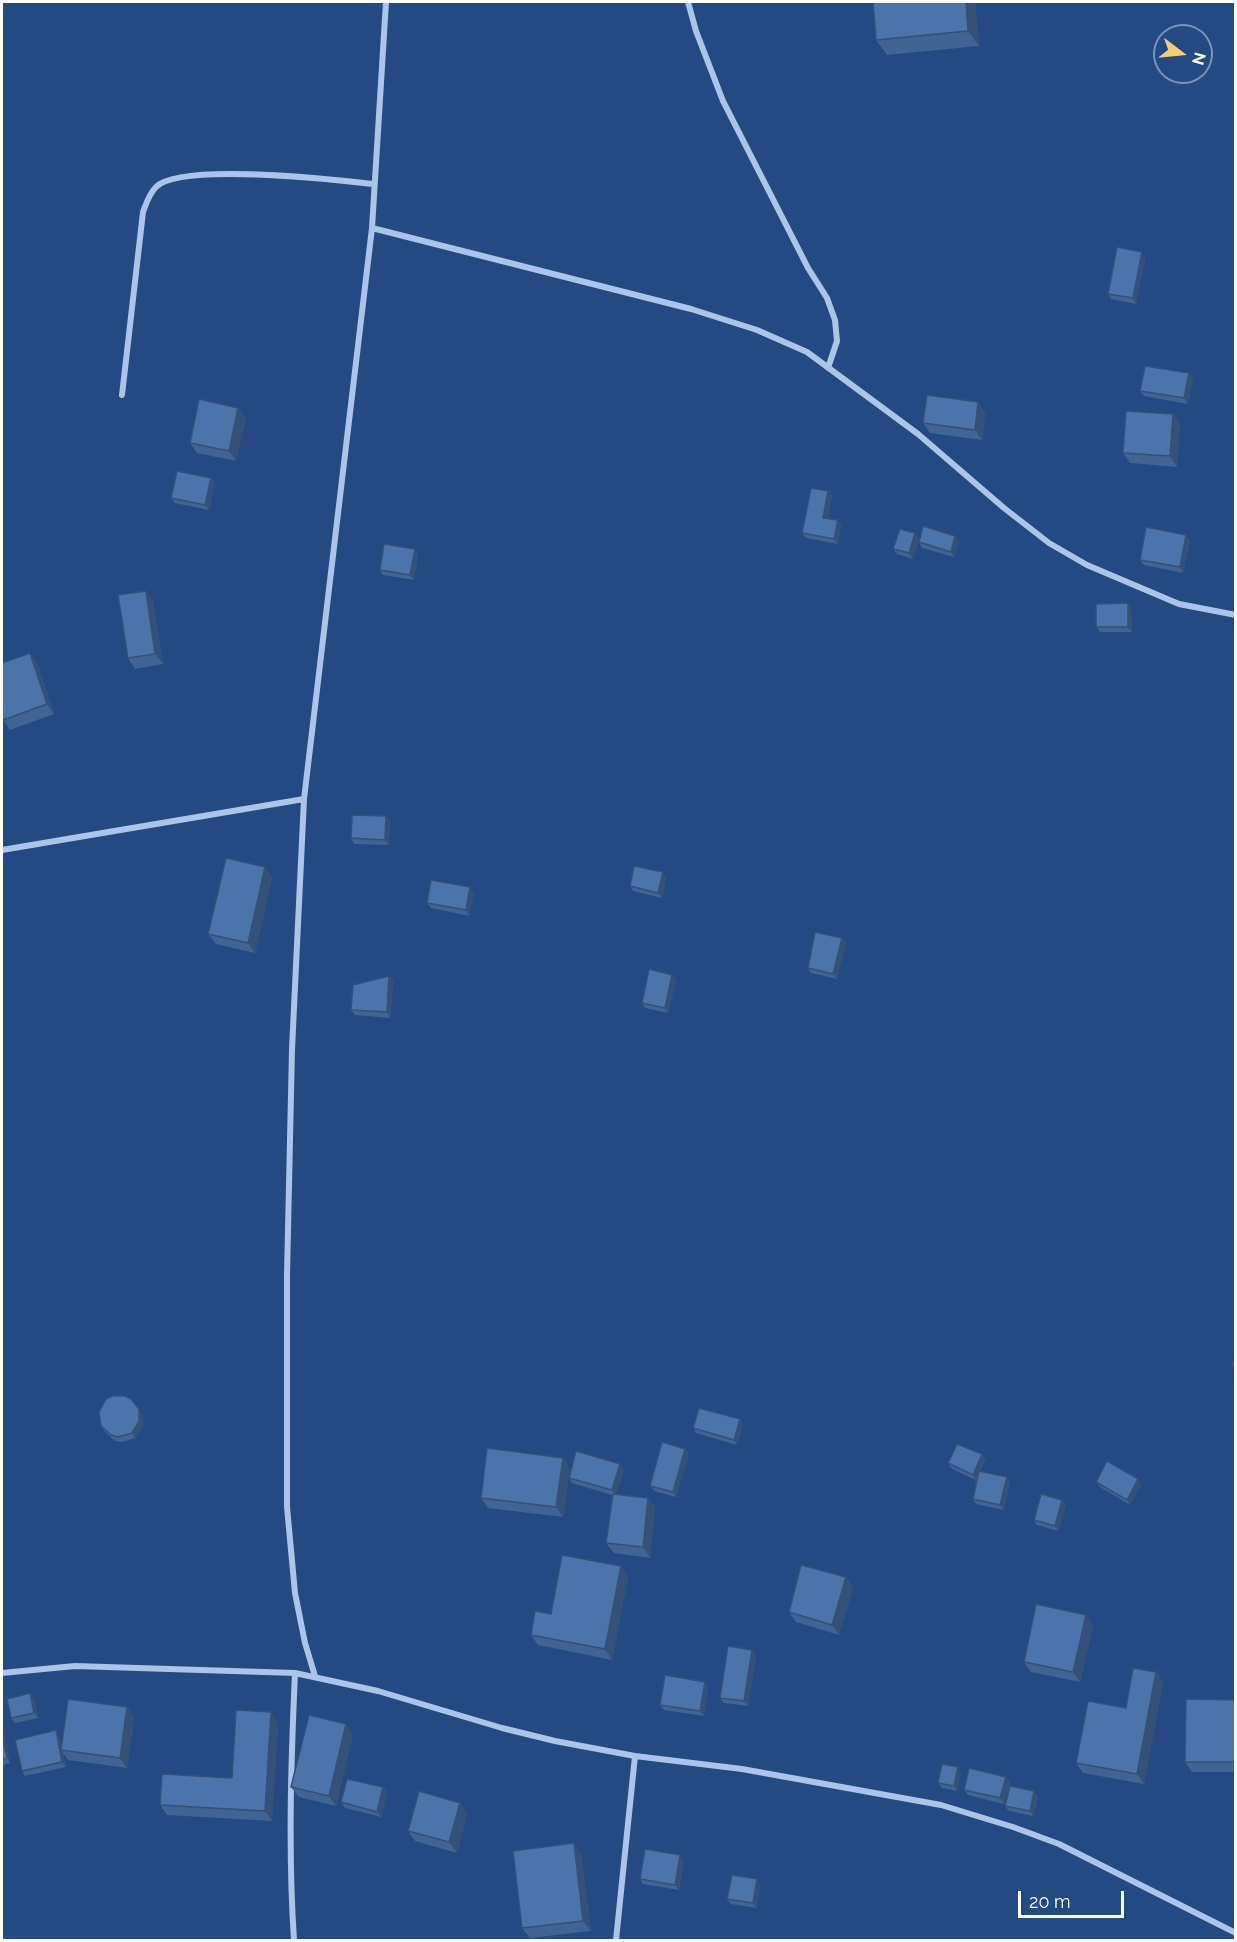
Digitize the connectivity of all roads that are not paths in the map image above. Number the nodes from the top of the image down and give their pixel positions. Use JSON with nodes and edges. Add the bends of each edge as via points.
{"nodes":[{"id":1,"x":386,"y":2,"type":"edge"},
{"id":2,"x":688,"y":2,"type":"edge"},
{"id":3,"x":374,"y":184,"type":"junction"},
{"id":4,"x":372,"y":228,"type":"junction"},
{"id":5,"x":828,"y":368,"type":"junction"},
{"id":6,"x":122,"y":395,"type":"dead end"},
{"id":7,"x":1236,"y":615,"type":"edge"},
{"id":8,"x":304,"y":799,"type":"junction"},
{"id":9,"x":2,"y":850,"type":"edge"},
{"id":10,"x":2,"y":1672,"type":"edge"},
{"id":11,"x":295,"y":1673,"type":"junction"},
{"id":12,"x":315,"y":1676,"type":"junction"},
{"id":13,"x":635,"y":1756,"type":"junction"},
{"id":14,"x":1236,"y":1933,"type":"edge"},
{"id":15,"x":294,"y":1941,"type":"edge"},
{"id":16,"x":616,"y":1941,"type":"edge"}],
"edges":[{"from":1,"to":3,"type":"street"},
{"from":2,"to":5,"type":"street","via":[[723,101],[827,298],[837,340]]},
{"from":3,"to":4,"type":"street"},
{"from":3,"to":6,"type":"street","via":[[263,174],[174,179],[156,187],[143,212]]},
{"from":4,"to":5,"type":"street","via":[[691,309],[757,330],[807,352]]},
{"from":4,"to":8,"type":"street"},
{"from":5,"to":7,"type":"street","via":[[918,434],[1049,543],[1087,565],[1179,604]]},
{"from":8,"to":9,"type":"street"},
{"from":8,"to":12,"type":"street","via":[[287,1275],[287,1507],[295,1593]]},
{"from":10,"to":11,"type":"street","via":[[75,1666]]},
{"from":11,"to":12,"type":"street"},
{"from":11,"to":15,"type":"street","via":[[290,1792]]},
{"from":12,"to":13,"type":"street","via":[[502,1728]]},
{"from":13,"to":14,"type":"street","via":[[742,1768],[951,1808],[1059,1845]]},
{"from":13,"to":16,"type":"street"}]}
